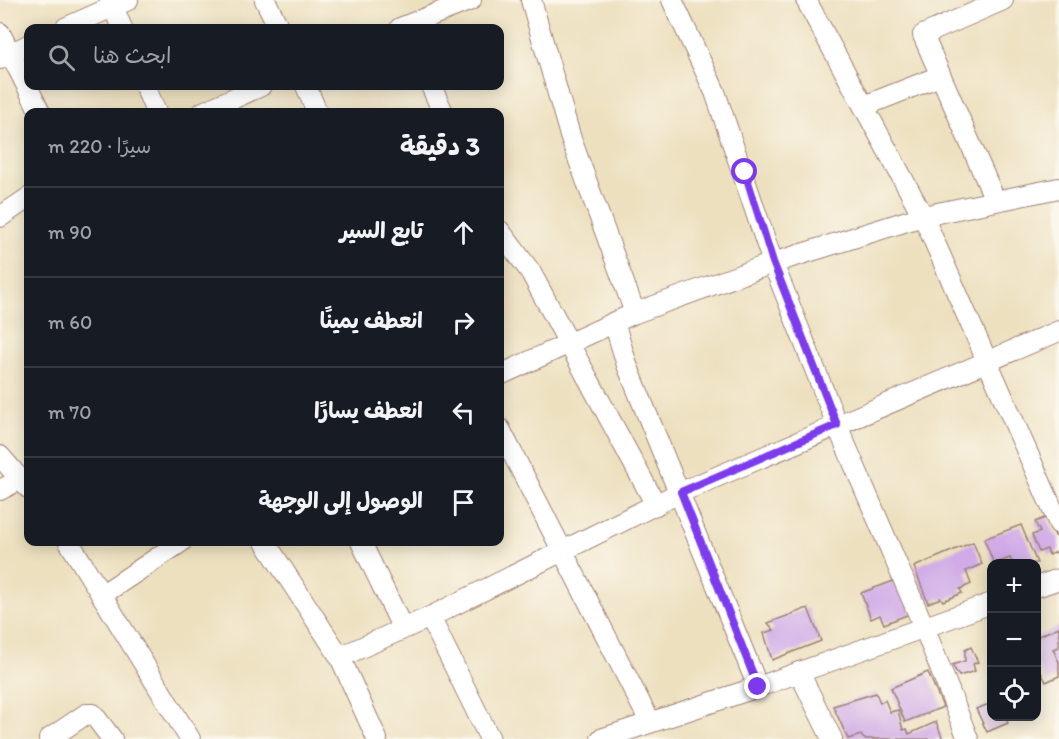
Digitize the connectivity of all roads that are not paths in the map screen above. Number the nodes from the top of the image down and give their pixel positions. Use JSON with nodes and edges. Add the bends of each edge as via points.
{"nodes":[{"id":1,"x":266,"y":0,"type":"edge"},
{"id":2,"x":471,"y":0,"type":"edge"},
{"id":3,"x":531,"y":0,"type":"edge"},
{"id":4,"x":672,"y":0,"type":"edge"},
{"id":5,"x":806,"y":0,"type":"edge"},
{"id":6,"x":1002,"y":0,"type":"edge"},
{"id":7,"x":117,"y":2,"type":"edge"},
{"id":8,"x":422,"y":9,"type":"edge"},
{"id":9,"x":73,"y":24,"type":"edge"},
{"id":10,"x":121,"y":24,"type":"edge"},
{"id":11,"x":277,"y":24,"type":"edge"},
{"id":12,"x":407,"y":24,"type":"edge"},
{"id":13,"x":0,"y":33,"type":"edge"},
{"id":14,"x":24,"y":47,"type":"edge"},
{"id":15,"x":5,"y":56,"type":"edge"},
{"id":16,"x":940,"y":76,"type":"junction"},
{"id":17,"x":24,"y":86,"type":"edge"},
{"id":18,"x":26,"y":90,"type":"edge"},
{"id":19,"x":147,"y":90,"type":"edge"},
{"id":20,"x":252,"y":90,"type":"edge"},
{"id":21,"x":308,"y":90,"type":"edge"},
{"id":22,"x":433,"y":90,"type":"edge"},
{"id":23,"x":864,"y":106,"type":"junction"},
{"id":24,"x":38,"y":108,"type":"edge"},
{"id":25,"x":154,"y":108,"type":"edge"},
{"id":26,"x":211,"y":108,"type":"edge"},
{"id":27,"x":315,"y":108,"type":"edge"},
{"id":28,"x":441,"y":108,"type":"edge"},
{"id":29,"x":1059,"y":188,"type":"edge"},
{"id":30,"x":995,"y":200,"type":"junction"},
{"id":31,"x":24,"y":201,"type":"edge"},
{"id":32,"x":923,"y":216,"type":"junction"},
{"id":33,"x":0,"y":217,"type":"edge"},
{"id":34,"x":504,"y":236,"type":"edge"},
{"id":35,"x":773,"y":262,"type":"junction"},
{"id":36,"x":635,"y":313,"type":"junction"},
{"id":37,"x":614,"y":322,"type":"junction"},
{"id":38,"x":1059,"y":331,"type":"edge"},
{"id":39,"x":567,"y":343,"type":"junction"},
{"id":40,"x":986,"y":362,"type":"junction"},
{"id":41,"x":504,"y":373,"type":"edge"},
{"id":42,"x":837,"y":425,"type":"junction"},
{"id":43,"x":504,"y":437,"type":"edge"},
{"id":44,"x":0,"y":456,"type":"edge"},
{"id":45,"x":24,"y":483,"type":"edge"},
{"id":46,"x":24,"y":484,"type":"edge"},
{"id":47,"x":0,"y":490,"type":"edge"},
{"id":48,"x":681,"y":492,"type":"junction"},
{"id":49,"x":656,"y":505,"type":"junction"},
{"id":50,"x":1059,"y":524,"type":"edge"},
{"id":51,"x":72,"y":546,"type":"edge"},
{"id":52,"x":175,"y":546,"type":"edge"},
{"id":53,"x":268,"y":546,"type":"edge"},
{"id":54,"x":363,"y":546,"type":"edge"},
{"id":55,"x":563,"y":551,"type":"junction"},
{"id":56,"x":1059,"y":579,"type":"edge"},
{"id":57,"x":1041,"y":584,"type":"edge"},
{"id":58,"x":103,"y":594,"type":"junction"},
{"id":59,"x":987,"y":605,"type":"edge"},
{"id":60,"x":430,"y":617,"type":"junction"},
{"id":61,"x":402,"y":627,"type":"junction"},
{"id":62,"x":924,"y":627,"type":"junction"},
{"id":63,"x":339,"y":657,"type":"junction"},
{"id":64,"x":799,"y":672,"type":"junction"},
{"id":65,"x":758,"y":687,"type":"junction"},
{"id":66,"x":650,"y":722,"type":"junction"},
{"id":67,"x":49,"y":739,"type":"edge"},
{"id":68,"x":112,"y":739,"type":"edge"},
{"id":69,"x":190,"y":739,"type":"edge"},
{"id":70,"x":377,"y":739,"type":"edge"},
{"id":71,"x":490,"y":739,"type":"edge"},
{"id":72,"x":601,"y":739,"type":"edge"},
{"id":73,"x":832,"y":739,"type":"edge"},
{"id":74,"x":968,"y":739,"type":"edge"}],
"edges":[{"from":1,"to":11,"type":"street"},
{"from":2,"to":8,"type":"street"},
{"from":3,"to":36,"type":"street","via":[[571,139]]},
{"from":4,"to":35,"type":"street","via":[[716,92]]},
{"from":5,"to":23,"type":"street"},
{"from":6,"to":16,"type":"street","via":[[924,34]]},
{"from":7,"to":9,"type":"street"},
{"from":7,"to":10,"type":"street"},
{"from":8,"to":12,"type":"street"},
{"from":13,"to":15,"type":"street"},
{"from":14,"to":15,"type":"street"},
{"from":15,"to":17,"type":"street"},
{"from":16,"to":23,"type":"street"},
{"from":16,"to":30,"type":"street"},
{"from":18,"to":24,"type":"street"},
{"from":19,"to":25,"type":"street"},
{"from":20,"to":26,"type":"street"},
{"from":21,"to":27,"type":"street"},
{"from":22,"to":28,"type":"street"},
{"from":23,"to":32,"type":"street"},
{"from":29,"to":30,"type":"street"},
{"from":30,"to":32,"type":"street"},
{"from":31,"to":33,"type":"street"},
{"from":32,"to":35,"type":"street"},
{"from":32,"to":40,"type":"street"},
{"from":34,"to":39,"type":"street","via":[[530,271]]},
{"from":35,"to":36,"type":"street"},
{"from":35,"to":42,"type":"street"},
{"from":36,"to":37,"type":"street"},
{"from":37,"to":39,"type":"street"},
{"from":37,"to":48,"type":"street","via":[[627,365]]},
{"from":38,"to":40,"type":"street"},
{"from":39,"to":41,"type":"street"},
{"from":39,"to":49,"type":"street"},
{"from":40,"to":42,"type":"street"},
{"from":40,"to":50,"type":"street"},
{"from":42,"to":48,"type":"street"},
{"from":42,"to":62,"type":"street"},
{"from":43,"to":55,"type":"street"},
{"from":44,"to":45,"type":"street"},
{"from":46,"to":47,"type":"street"},
{"from":48,"to":49,"type":"street"},
{"from":48,"to":65,"type":"street"},
{"from":49,"to":55,"type":"street"},
{"from":51,"to":58,"type":"street"},
{"from":52,"to":58,"type":"street"},
{"from":53,"to":63,"type":"street"},
{"from":54,"to":61,"type":"street"},
{"from":55,"to":60,"type":"street"},
{"from":55,"to":66,"type":"street"},
{"from":56,"to":57,"type":"street"},
{"from":58,"to":69,"type":"street"},
{"from":59,"to":62,"type":"street"},
{"from":60,"to":61,"type":"street"},
{"from":60,"to":71,"type":"street"},
{"from":61,"to":63,"type":"street"},
{"from":62,"to":64,"type":"street"},
{"from":62,"to":74,"type":"street"},
{"from":63,"to":70,"type":"street"},
{"from":64,"to":65,"type":"street"},
{"from":64,"to":73,"type":"street"},
{"from":65,"to":66,"type":"street"},
{"from":66,"to":72,"type":"street"},
{"from":67,"to":68,"type":"street","via":[[86,714],[93,714]]}]}
